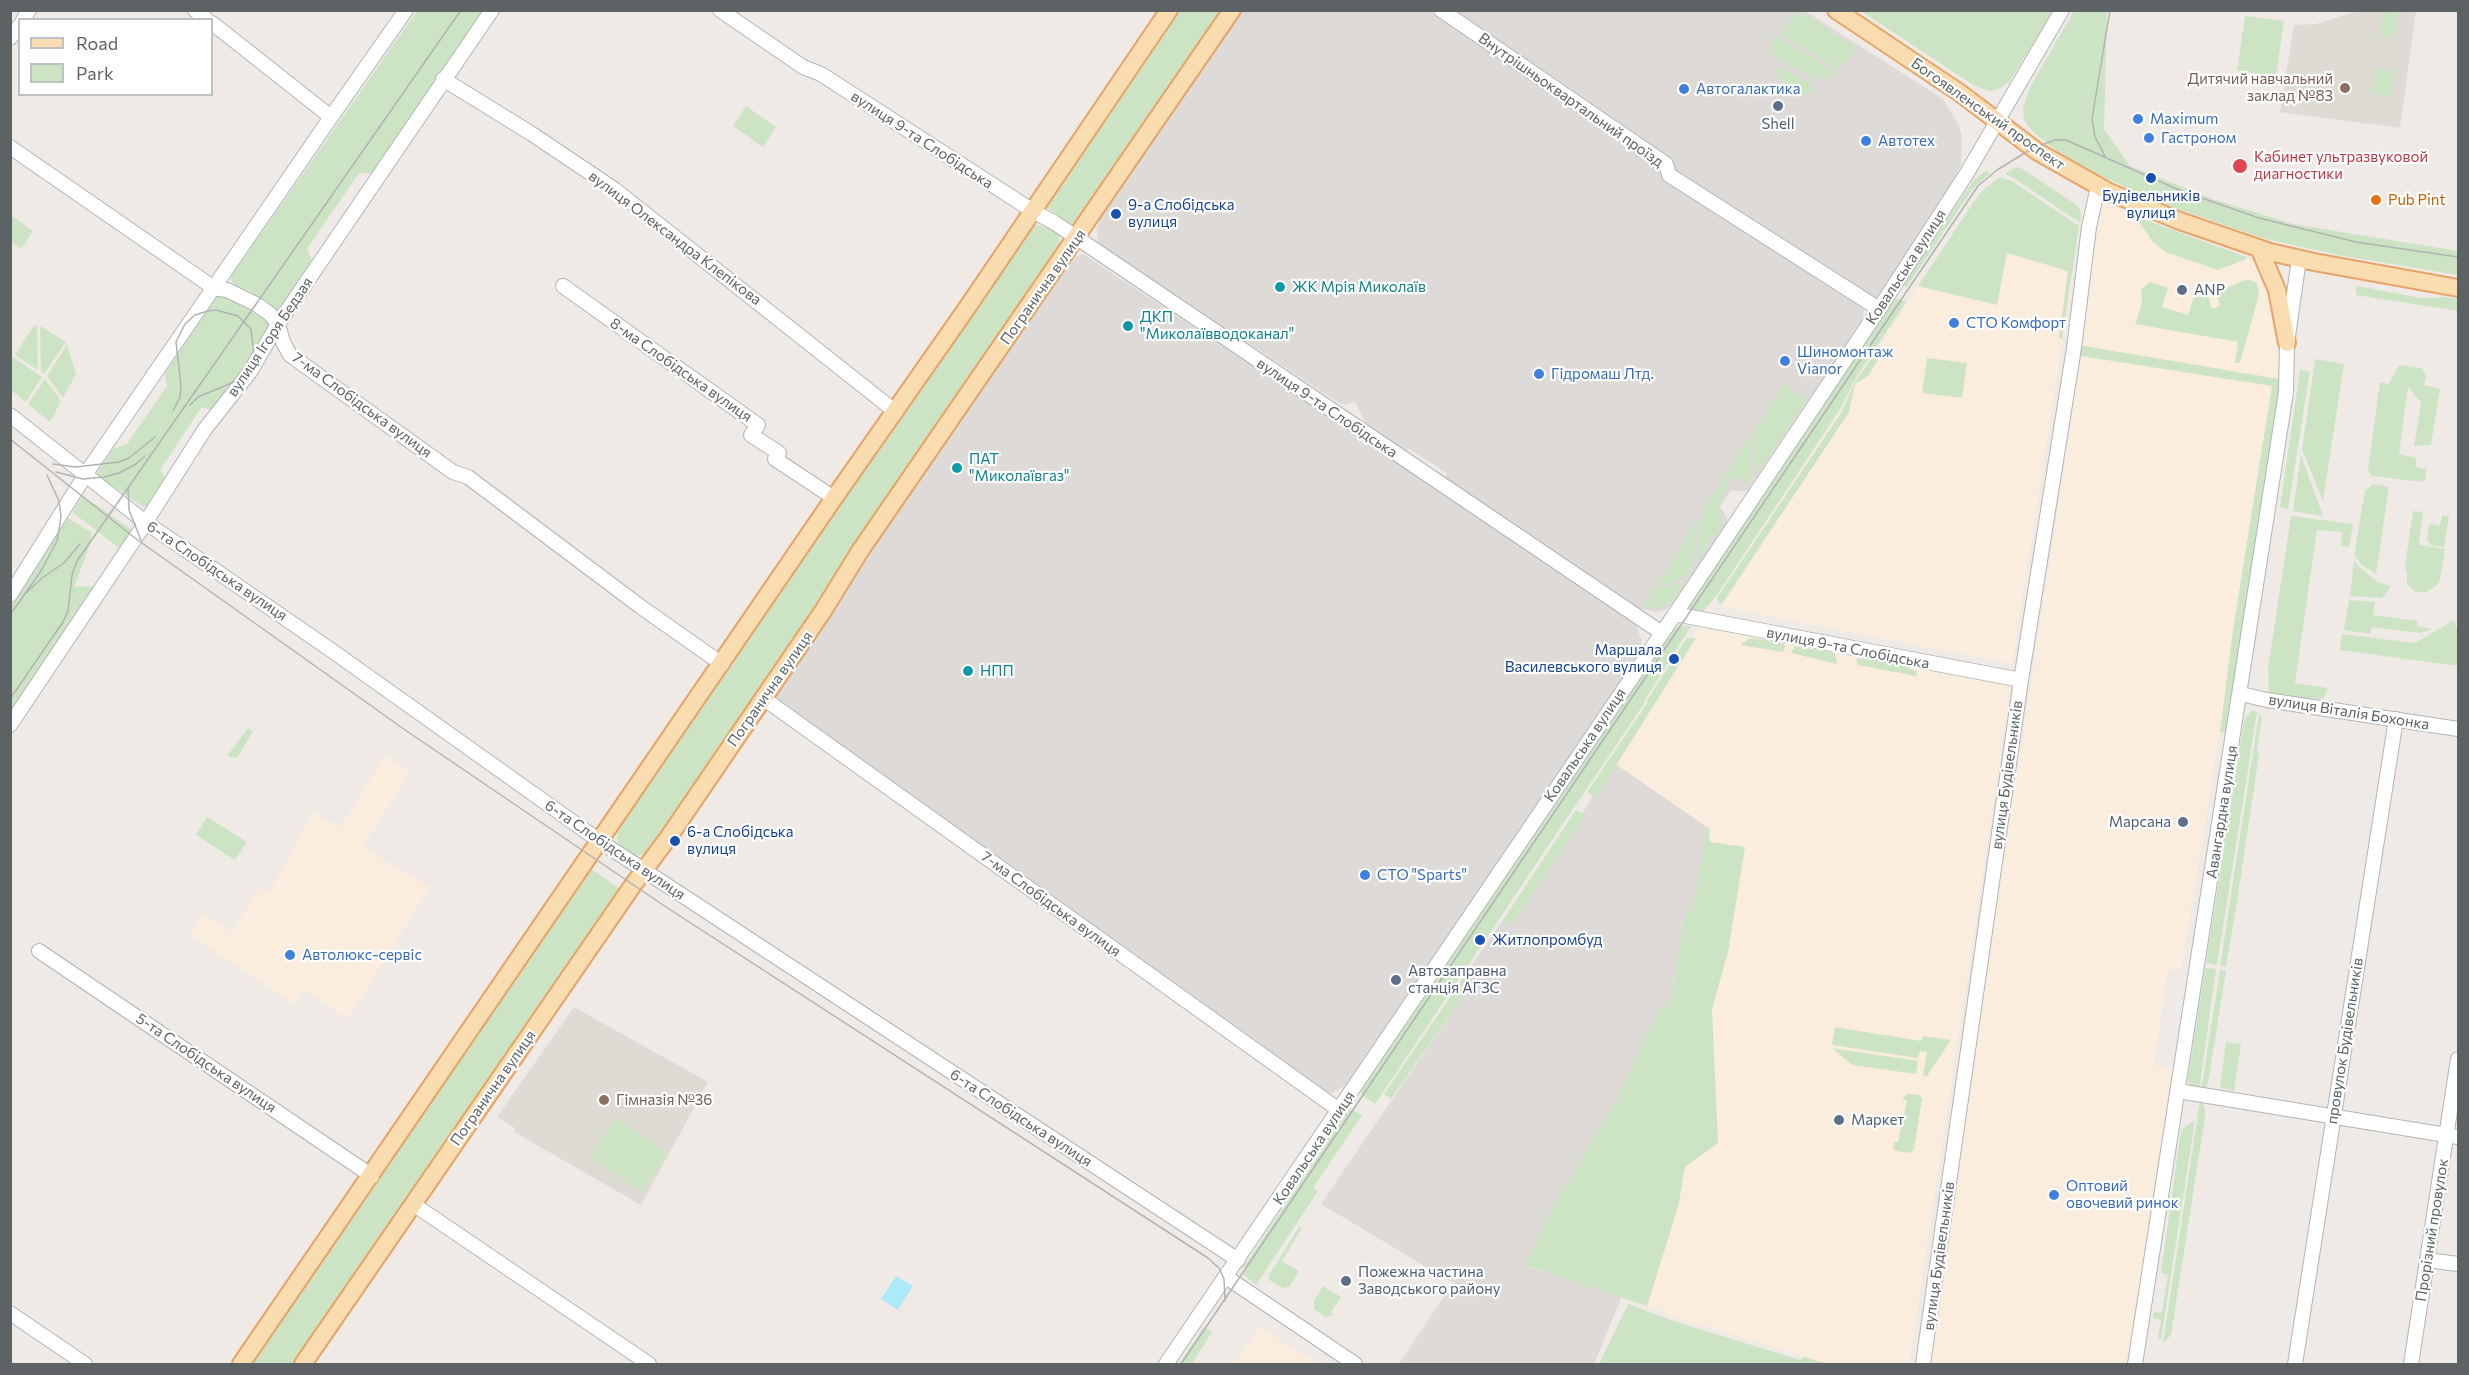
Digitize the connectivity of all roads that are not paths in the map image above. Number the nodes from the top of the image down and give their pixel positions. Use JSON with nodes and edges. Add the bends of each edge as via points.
{"nodes":[{"id":1,"x":406,"y":10,"type":"edge"},
{"id":2,"x":492,"y":10,"type":"edge"},
{"id":3,"x":720,"y":10,"type":"edge"},
{"id":4,"x":1169,"y":10,"type":"edge"},
{"id":5,"x":1232,"y":10,"type":"edge"},
{"id":6,"x":1441,"y":10,"type":"edge"},
{"id":7,"x":1836,"y":10,"type":"edge"},
{"id":8,"x":2062,"y":10,"type":"edge"},
{"id":9,"x":213,"y":24,"type":"edge"},
{"id":10,"x":443,"y":79,"type":"junction"},
{"id":11,"x":331,"y":117,"type":"junction"},
{"id":12,"x":1997,"y":122,"type":"junction"},
{"id":13,"x":10,"y":147,"type":"edge"},
{"id":14,"x":2098,"y":187,"type":"junction"},
{"id":15,"x":1033,"y":212,"type":"junction"},
{"id":16,"x":1077,"y":238,"type":"junction"},
{"id":17,"x":2259,"y":248,"type":"junction"},
{"id":18,"x":2299,"y":259,"type":"junction"},
{"id":19,"x":563,"y":286,"type":"dead end"},
{"id":20,"x":214,"y":288,"type":"junction"},
{"id":21,"x":2458,"y":288,"type":"edge"},
{"id":22,"x":1879,"y":309,"type":"junction"},
{"id":23,"x":278,"y":324,"type":"junction"},
{"id":24,"x":2287,"y":343,"type":"junction"},
{"id":25,"x":896,"y":412,"type":"junction"},
{"id":26,"x":10,"y":415,"type":"edge"},
{"id":27,"x":85,"y":476,"type":"junction"},
{"id":28,"x":834,"y":498,"type":"junction"},
{"id":29,"x":145,"y":522,"type":"junction"},
{"id":30,"x":10,"y":595,"type":"edge"},
{"id":31,"x":1675,"y":614,"type":"junction"},
{"id":32,"x":1662,"y":633,"type":"junction"},
{"id":33,"x":722,"y":664,"type":"junction"},
{"id":34,"x":2020,"y":680,"type":"junction"},
{"id":35,"x":2241,"y":694,"type":"junction"},
{"id":36,"x":763,"y":698,"type":"junction"},
{"id":37,"x":2396,"y":719,"type":"junction"},
{"id":38,"x":10,"y":724,"type":"edge"},
{"id":39,"x":2458,"y":729,"type":"edge"},
{"id":40,"x":601,"y":842,"type":"junction"},
{"id":41,"x":643,"y":871,"type":"junction"},
{"id":42,"x":39,"y":951,"type":"dead end"},
{"id":43,"x":2458,"y":1059,"type":"edge"},
{"id":44,"x":2178,"y":1091,"type":"junction"},
{"id":45,"x":1339,"y":1110,"type":"junction"},
{"id":46,"x":2333,"y":1116,"type":"junction"},
{"id":47,"x":2453,"y":1136,"type":"edge"},
{"id":48,"x":372,"y":1176,"type":"junction"},
{"id":49,"x":413,"y":1203,"type":"junction"},
{"id":50,"x":1238,"y":1260,"type":"junction"},
{"id":51,"x":2427,"y":1260,"type":"junction"},
{"id":52,"x":2458,"y":1264,"type":"edge"},
{"id":53,"x":1226,"y":1277,"type":"junction"},
{"id":54,"x":10,"y":1314,"type":"edge"},
{"id":55,"x":85,"y":1365,"type":"edge"},
{"id":56,"x":241,"y":1365,"type":"edge"},
{"id":57,"x":303,"y":1365,"type":"edge"},
{"id":58,"x":649,"y":1365,"type":"edge"},
{"id":59,"x":1166,"y":1365,"type":"edge"},
{"id":60,"x":1354,"y":1365,"type":"edge"},
{"id":61,"x":1923,"y":1365,"type":"edge"},
{"id":62,"x":2135,"y":1365,"type":"edge"},
{"id":63,"x":2295,"y":1365,"type":"edge"},
{"id":64,"x":2411,"y":1365,"type":"edge"}],
"edges":[{"from":1,"to":11,"type":"street"},
{"from":2,"to":10,"type":"street","name":"вулиця Ігоря Бедзая"},
{"from":3,"to":15,"type":"street","name":"вулиця 9-та Слобідська"},
{"from":4,"to":15,"type":"main road"},
{"from":5,"to":16,"type":"main road","name":"Погранична вулиця"},
{"from":6,"to":22,"type":"street","name":"Внутрішньоквартальний проїзд","via":[[1666,164],[1669,175]]},
{"from":7,"to":12,"type":"main road","name":"Богоявленський проспект"},
{"from":8,"to":12,"type":"street"},
{"from":9,"to":11,"type":"street"},
{"from":10,"to":23,"type":"street","name":"вулиця Ігоря Бедзая"},
{"from":10,"to":25,"type":"street","name":"вулиця Олександра Клепікова","via":[[614,189]]},
{"from":11,"to":20,"type":"street"},
{"from":12,"to":14,"type":"main road","name":"Богоявленський проспект","via":[[2038,152]]},
{"from":12,"to":22,"type":"street","name":"Ковальська вулиця"},
{"from":13,"to":20,"type":"street","name":"7-ма Слобідська вулиця"},
{"from":14,"to":17,"type":"main road","name":"Богоявленський проспект","via":[[2180,222]]},
{"from":14,"to":34,"type":"street","name":"вулиця Будівельників"},
{"from":15,"to":16,"type":"street","name":"вулиця 9-та Слобідська","via":[[1044,215]]},
{"from":15,"to":25,"type":"main road"},
{"from":16,"to":32,"type":"street","name":"вулиця 9-та Слобідська"},
{"from":16,"to":36,"type":"main road","name":"Погранична вулиця"},
{"from":17,"to":18,"type":"main road","name":"Богоявленський проспект"},
{"from":17,"to":24,"type":"main road","via":[[2277,290]]},
{"from":18,"to":21,"type":"main road","name":"Богоявленський проспект"},
{"from":18,"to":24,"type":"street","name":"Авангардна вулиця"},
{"from":19,"to":28,"type":"street","name":"8-ма Слобідська вулиця","via":[[758,424],[751,435],[779,453],[775,459]]},
{"from":20,"to":23,"type":"street","name":"7-ма Слобідська вулиця","via":[[249,300]]},
{"from":20,"to":27,"type":"street"},
{"from":22,"to":31,"type":"street","name":"Ковальська вулиця"},
{"from":23,"to":29,"type":"street","name":"вулиця Ігоря Бедзая","via":[[250,372],[205,429]]},
{"from":23,"to":33,"type":"street","name":"7-ма Слобідська вулиця","via":[[291,355],[453,472],[468,477]]},
{"from":24,"to":35,"type":"street","name":"Авангардна вулиця","via":[[2286,392]]},
{"from":25,"to":28,"type":"main road"},
{"from":26,"to":27,"type":"street","name":"6-та Слобідська вулиця"},
{"from":27,"to":29,"type":"street","name":"6-та Слобідська вулиця"},
{"from":27,"to":30,"type":"street"},
{"from":28,"to":33,"type":"main road"},
{"from":29,"to":38,"type":"street","name":"вулиця Ігоря Бедзая"},
{"from":29,"to":40,"type":"street","name":"6-та Слобідська вулиця"},
{"from":31,"to":32,"type":"street","name":"Ковальська вулиця"},
{"from":31,"to":34,"type":"street","name":"вулиця 9-та Слобідська"},
{"from":32,"to":45,"type":"street","name":"Ковальська вулиця"},
{"from":33,"to":40,"type":"main road"},
{"from":34,"to":61,"type":"street","name":"вулиця Будівельників"},
{"from":35,"to":37,"type":"street","name":"вулиця Віталія Бохонка"},
{"from":35,"to":44,"type":"street","name":"Авангардна вулиця"},
{"from":36,"to":41,"type":"main road","name":"Погранична вулиця"},
{"from":36,"to":45,"type":"street","name":"7-ма Слобідська вулиця"},
{"from":37,"to":39,"type":"street","name":"вулиця Віталія Бохонка"},
{"from":37,"to":46,"type":"street","name":"провулок Будівельників"},
{"from":40,"to":41,"type":"street","name":"6-та Слобідська вулиця"},
{"from":40,"to":48,"type":"main road"},
{"from":41,"to":49,"type":"main road","name":"Погранична вулиця"},
{"from":41,"to":50,"type":"street","name":"6-та Слобідська вулиця"},
{"from":42,"to":48,"type":"street","name":"5-та Слобідська вулиця"},
{"from":43,"to":47,"type":"street","name":"Прорізний провулок"},
{"from":44,"to":46,"type":"street"},
{"from":44,"to":62,"type":"street","name":"Авангардна вулиця"},
{"from":45,"to":50,"type":"street","name":"Ковальська вулиця"},
{"from":46,"to":47,"type":"street"},
{"from":46,"to":63,"type":"street","name":"провулок Будівельників"},
{"from":47,"to":51,"type":"street","name":"Прорізний провулок"},
{"from":48,"to":56,"type":"main road"},
{"from":49,"to":57,"type":"main road","name":"Погранична вулиця"},
{"from":49,"to":58,"type":"street"},
{"from":50,"to":53,"type":"street","name":"Ковальська вулиця"},
{"from":51,"to":52,"type":"street"},
{"from":51,"to":64,"type":"street","name":"Прорізний провулок"},
{"from":53,"to":59,"type":"street","name":"Ковальська вулиця"},
{"from":53,"to":60,"type":"street"},
{"from":54,"to":55,"type":"street"}]}
